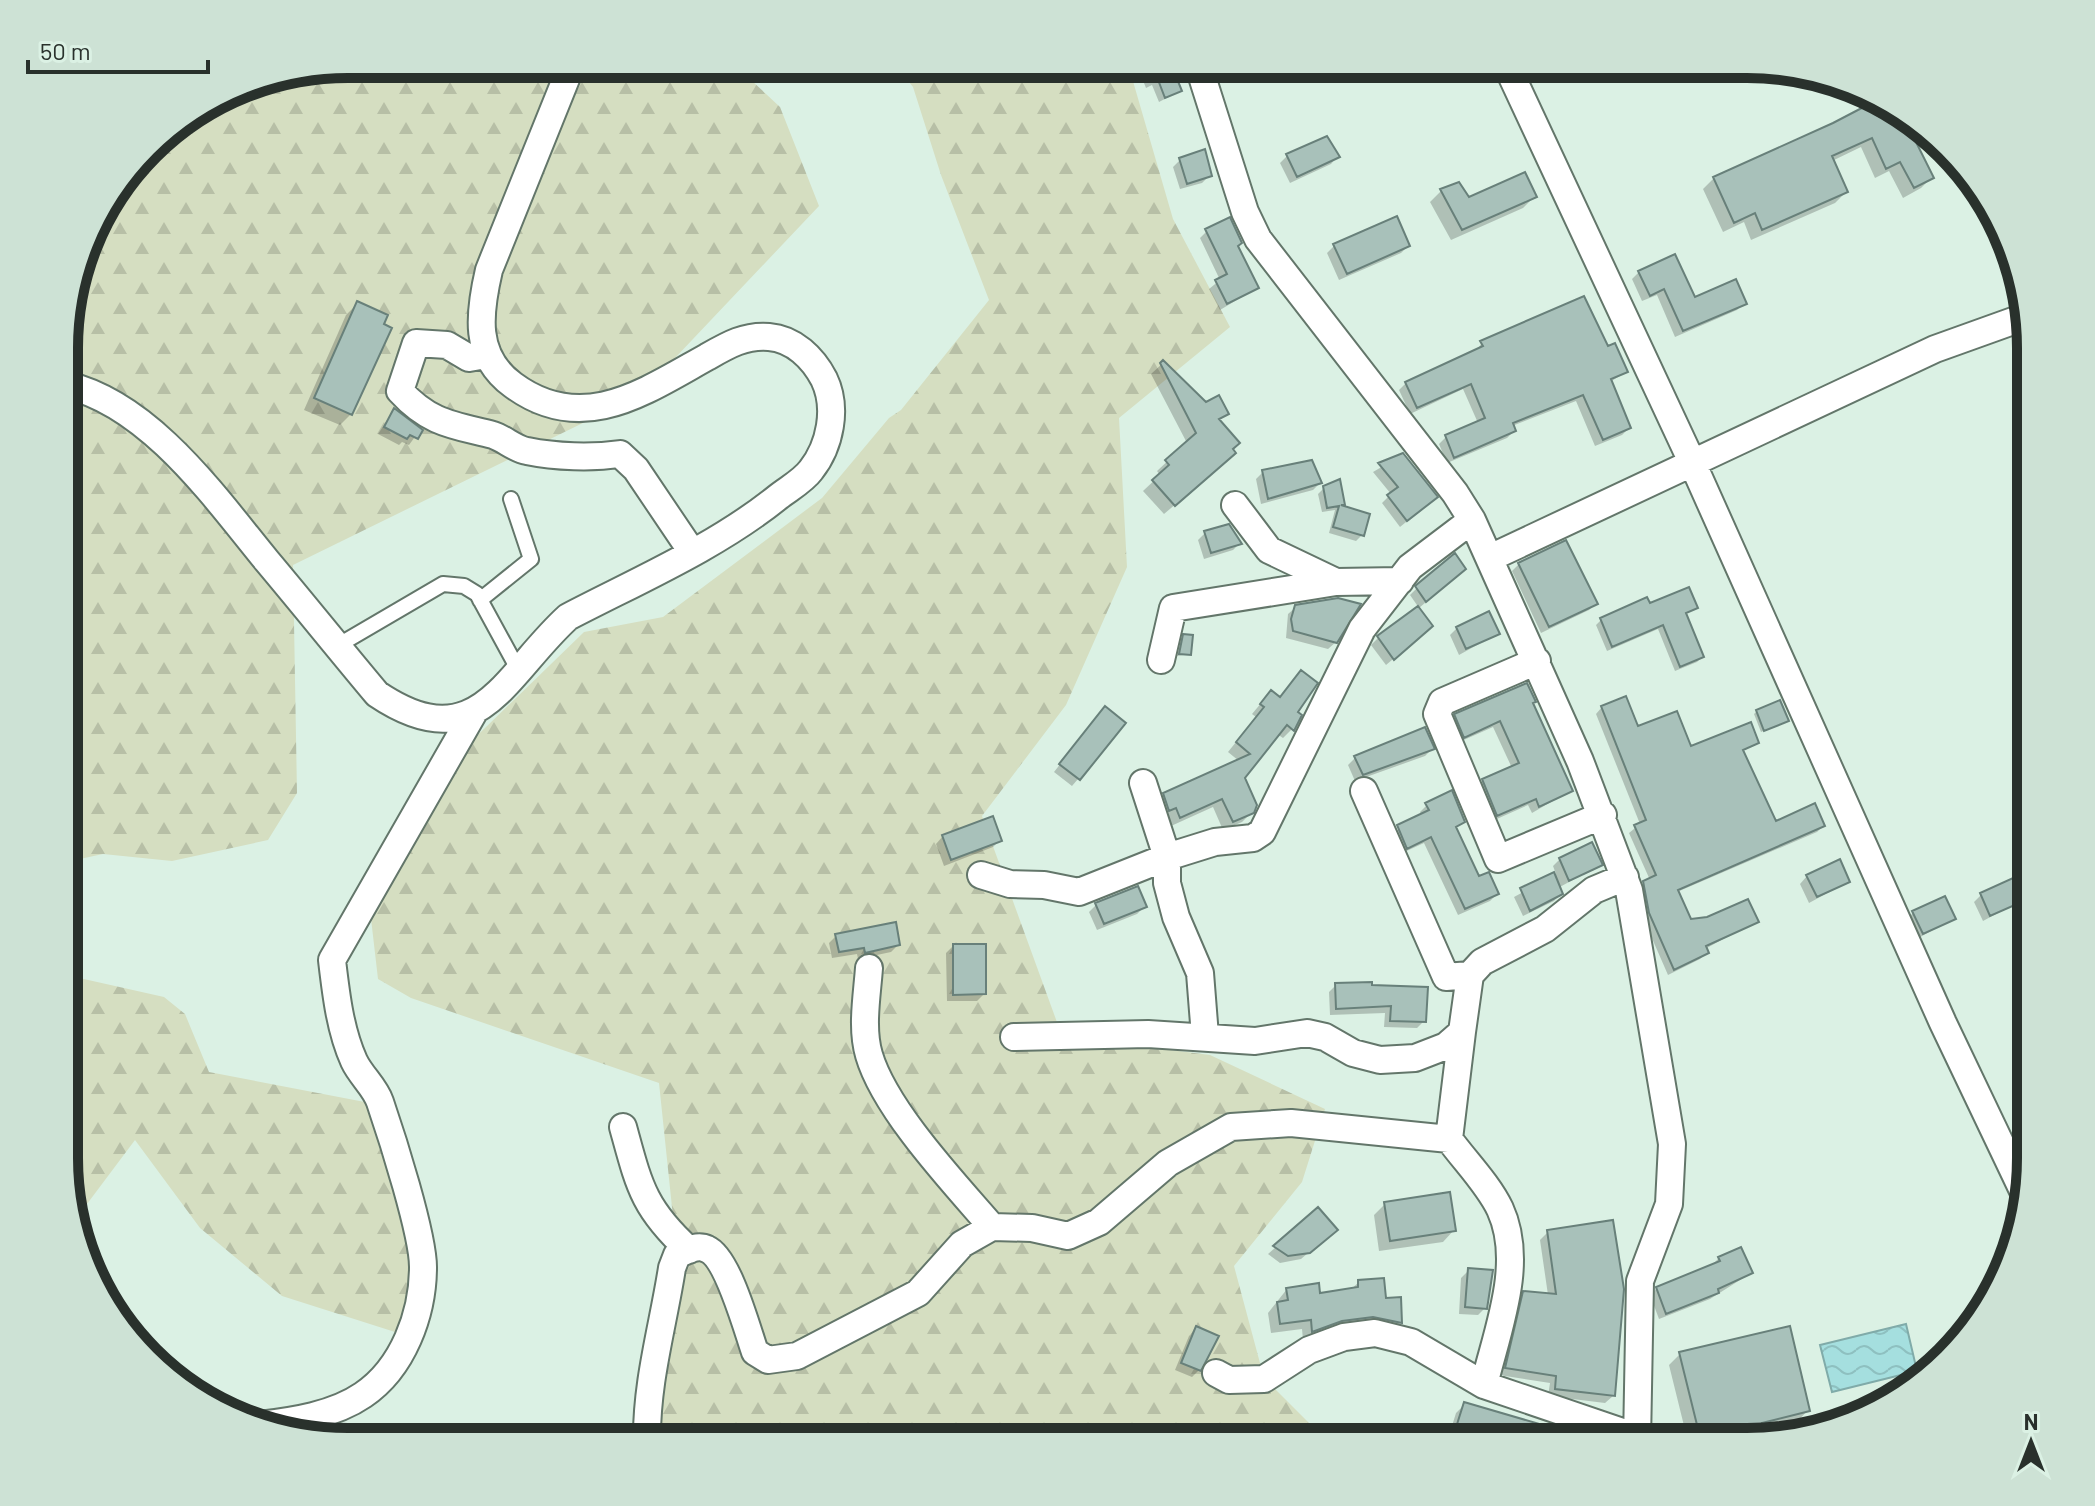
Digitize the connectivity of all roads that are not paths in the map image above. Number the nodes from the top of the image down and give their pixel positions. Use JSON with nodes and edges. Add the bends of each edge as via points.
{"nodes":[{"id":1,"x":566,"y":78,"type":"edge"},
{"id":2,"x":1203,"y":79,"type":"edge"},
{"id":3,"x":1513,"y":79,"type":"edge"},
{"id":4,"x":2015,"y":320,"type":"edge"},
{"id":5,"x":486,"y":355,"type":"junction"},
{"id":6,"x":78,"y":390,"type":"edge"},
{"id":7,"x":1692,"y":462,"type":"junction"},
{"id":8,"x":511,"y":499,"type":"dead end"},
{"id":9,"x":1235,"y":505,"type":"dead end"},
{"id":10,"x":1472,"y":520,"type":"junction"},
{"id":11,"x":692,"y":552,"type":"junction"},
{"id":12,"x":1492,"y":557,"type":"junction"},
{"id":13,"x":1400,"y":581,"type":"junction"},
{"id":14,"x":1336,"y":582,"type":"junction"},
{"id":15,"x":480,"y":600,"type":"junction"},
{"id":16,"x":337,"y":646,"type":"junction"},
{"id":17,"x":1161,"y":660,"type":"dead end"},
{"id":18,"x":1537,"y":661,"type":"junction"},
{"id":19,"x":519,"y":671,"type":"junction"},
{"id":20,"x":474,"y":712,"type":"junction"},
{"id":21,"x":1143,"y":783,"type":"dead end"},
{"id":22,"x":1364,"y":791,"type":"dead end"},
{"id":23,"x":1603,"y":815,"type":"junction"},
{"id":24,"x":1167,"y":857,"type":"junction"},
{"id":25,"x":981,"y":875,"type":"dead end"},
{"id":26,"x":1625,"y":877,"type":"junction"},
{"id":27,"x":869,"y":968,"type":"dead end"},
{"id":28,"x":1470,"y":975,"type":"junction"},
{"id":29,"x":1462,"y":1032,"type":"junction"},
{"id":30,"x":1205,"y":1036,"type":"junction"},
{"id":31,"x":1014,"y":1037,"type":"dead end"},
{"id":32,"x":623,"y":1127,"type":"dead end"},
{"id":33,"x":1449,"y":1139,"type":"junction"},
{"id":34,"x":2016,"y":1176,"type":"edge"},
{"id":35,"x":992,"y":1227,"type":"junction"},
{"id":36,"x":689,"y":1250,"type":"junction"},
{"id":37,"x":1216,"y":1373,"type":"dead end"},
{"id":38,"x":1484,"y":1385,"type":"junction"},
{"id":39,"x":289,"y":1421,"type":"edge"},
{"id":40,"x":647,"y":1427,"type":"edge"},
{"id":41,"x":1606,"y":1428,"type":"edge"},
{"id":42,"x":1637,"y":1428,"type":"edge"}],
"edges":[{"from":1,"to":5,"type":"street","via":[[489,270],[481,306]]},
{"from":2,"to":10,"type":"street","via":[[1258,239]]},
{"from":3,"to":7,"type":"street"},
{"from":4,"to":7,"type":"street","via":[[1935,349]]},
{"from":5,"to":11,"type":"street","via":[[469,358],[447,345],[416,343],[400,391],[451,428],[496,436],[525,451],[620,454],[636,469]]},
{"from":5,"to":11,"type":"street","via":[[503,378],[524,393],[574,409],[600,408],[640,395],[750,336],[774,337],[813,361],[826,383],[831,426],[810,471],[745,523]]},
{"from":6,"to":16,"type":"street","via":[[115,407],[189,466]]},
{"from":7,"to":12,"type":"street"},
{"from":7,"to":34,"type":"street"},
{"from":8,"to":15,"type":"lane","via":[[531,559]]},
{"from":9,"to":14,"type":"street","via":[[1269,550]]},
{"from":10,"to":12,"type":"street"},
{"from":10,"to":13,"type":"street","via":[[1410,567]]},
{"from":11,"to":19,"type":"street","via":[[568,617]]},
{"from":12,"to":18,"type":"street"},
{"from":13,"to":14,"type":"street"},
{"from":13,"to":24,"type":"street","via":[[1362,629],[1262,832]]},
{"from":14,"to":17,"type":"street","via":[[1173,608]]},
{"from":15,"to":16,"type":"lane","via":[[464,586],[443,584]]},
{"from":15,"to":19,"type":"lane"},
{"from":16,"to":20,"type":"street","via":[[377,694],[404,712],[451,719]]},
{"from":18,"to":23,"type":"street"},
{"from":18,"to":23,"type":"street","via":[[1442,702],[1437,714],[1498,859]]},
{"from":19,"to":20,"type":"street"},
{"from":20,"to":39,"type":"street","via":[[332,960],[337,1005],[354,1062],[379,1099],[417,1234],[423,1266],[416,1317],[399,1359],[363,1396]]},
{"from":21,"to":24,"type":"street"},
{"from":22,"to":28,"type":"street","via":[[1446,977]]},
{"from":23,"to":26,"type":"street"},
{"from":24,"to":25,"type":"street","via":[[1079,892]]},
{"from":24,"to":30,"type":"street","via":[[1176,917],[1200,973]]},
{"from":26,"to":28,"type":"street","via":[[1594,890],[1545,929],[1482,962]]},
{"from":26,"to":42,"type":"street","via":[[1672,1144],[1669,1204],[1640,1281]]},
{"from":27,"to":35,"type":"street","via":[[869,1057],[918,1141]]},
{"from":28,"to":29,"type":"street"},
{"from":29,"to":30,"type":"street","via":[[1446,1046],[1415,1058],[1380,1060],[1307,1033],[1255,1041]]},
{"from":29,"to":33,"type":"street"},
{"from":30,"to":31,"type":"street"},
{"from":32,"to":36,"type":"street","via":[[638,1181],[658,1222]]},
{"from":33,"to":35,"type":"street","via":[[1291,1123],[1231,1127],[1168,1163],[1099,1222],[1068,1236]]},
{"from":33,"to":38,"type":"street","via":[[1500,1209],[1510,1247],[1508,1286]]},
{"from":35,"to":36,"type":"street","via":[[962,1244],[918,1293],[797,1356],[768,1360],[755,1352],[720,1260],[707,1249]]},
{"from":36,"to":40,"type":"street","via":[[677,1255],[672,1268],[660,1346],[649,1379]]},
{"from":37,"to":38,"type":"street","via":[[1229,1380],[1264,1379],[1309,1350],[1375,1333],[1411,1342]]},
{"from":38,"to":41,"type":"street"}]}
